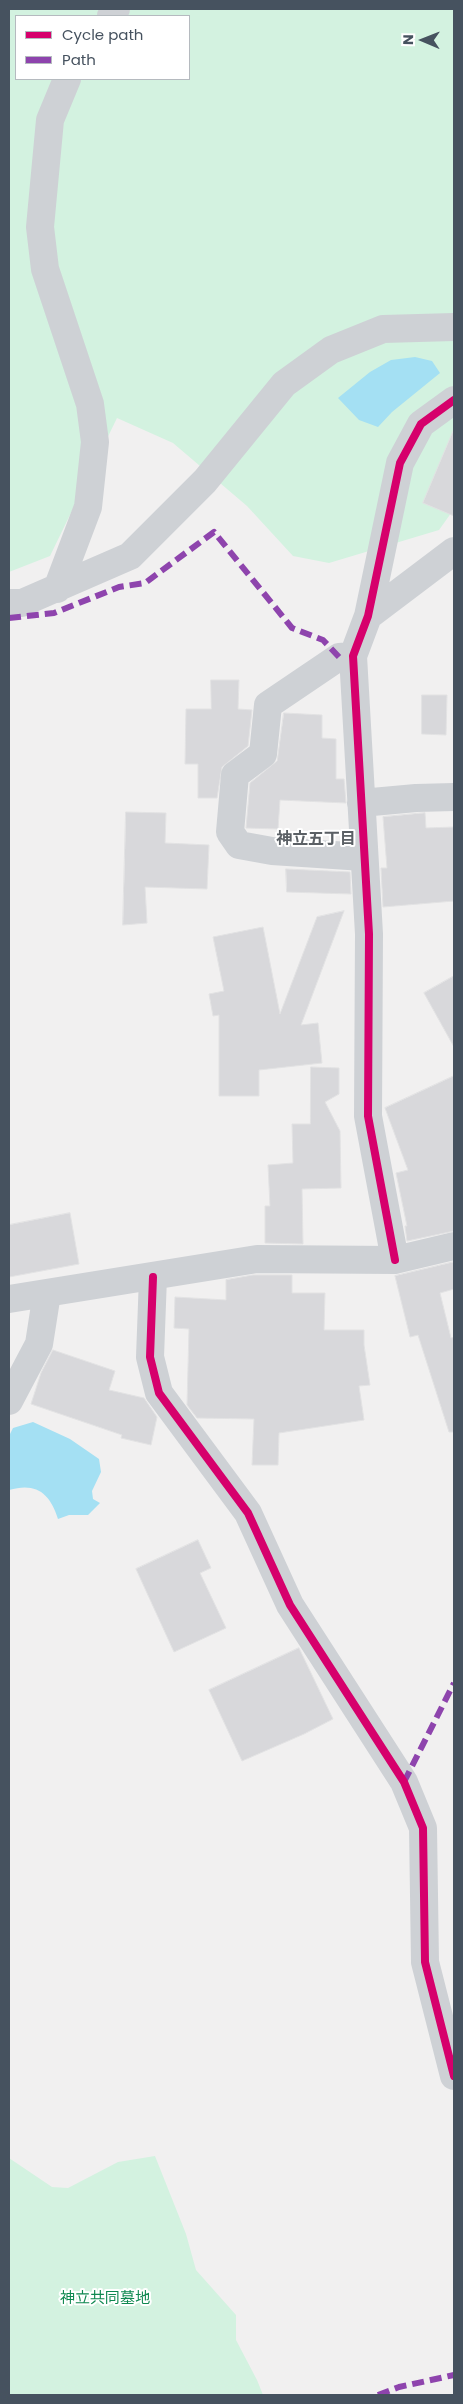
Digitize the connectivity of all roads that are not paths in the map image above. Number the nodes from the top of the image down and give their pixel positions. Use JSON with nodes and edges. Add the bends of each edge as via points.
{"nodes":[{"id":1,"x":67,"y":80,"type":"edge"},
{"id":2,"x":454,"y":327,"type":"edge"},
{"id":3,"x":454,"y":400,"type":"edge"},
{"id":4,"x":454,"y":551,"type":"edge"},
{"id":5,"x":57,"y":589,"type":"junction"},
{"id":6,"x":9,"y":603,"type":"edge"},
{"id":7,"x":368,"y":616,"type":"junction"},
{"id":8,"x":353,"y":656,"type":"junction"},
{"id":9,"x":454,"y":797,"type":"edge"},
{"id":10,"x":361,"y":803,"type":"junction"},
{"id":11,"x":364,"y":858,"type":"junction"},
{"id":12,"x":454,"y":1246,"type":"edge"},
{"id":13,"x":395,"y":1260,"type":"junction"},
{"id":14,"x":153,"y":1277,"type":"junction"},
{"id":15,"x":47,"y":1293,"type":"junction"},
{"id":16,"x":9,"y":1299,"type":"edge"},
{"id":17,"x":9,"y":1402,"type":"edge"},
{"id":18,"x":454,"y":2076,"type":"edge"}],
"edges":[{"from":1,"to":5,"type":"street","via":[[50,120],[40,227],[45,268],[90,404],[95,442],[88,507]]},
{"from":2,"to":5,"type":"street","via":[[383,329],[331,350],[284,384],[205,481],[130,556]]},
{"from":3,"to":7,"type":"street","via":[[421,424],[400,463]]},
{"from":4,"to":7,"type":"street"},
{"from":5,"to":6,"type":"street","via":[[22,603]]},
{"from":7,"to":8,"type":"street"},
{"from":8,"to":10,"type":"street"},
{"from":8,"to":11,"type":"street","via":[[339,657],[268,705],[263,754],[235,775],[230,832],[239,845],[272,851]]},
{"from":9,"to":10,"type":"street"},
{"from":10,"to":11,"type":"street"},
{"from":11,"to":13,"type":"street","via":[[369,934],[368,1116]]},
{"from":12,"to":13,"type":"street"},
{"from":13,"to":14,"type":"street","via":[[257,1259]]},
{"from":14,"to":15,"type":"street"},
{"from":14,"to":18,"type":"street","via":[[150,1357],[159,1393],[248,1513],[290,1604],[404,1782],[423,1828],[426,1962]]},
{"from":15,"to":16,"type":"street"},
{"from":15,"to":17,"type":"street","via":[[39,1344]]}]}
